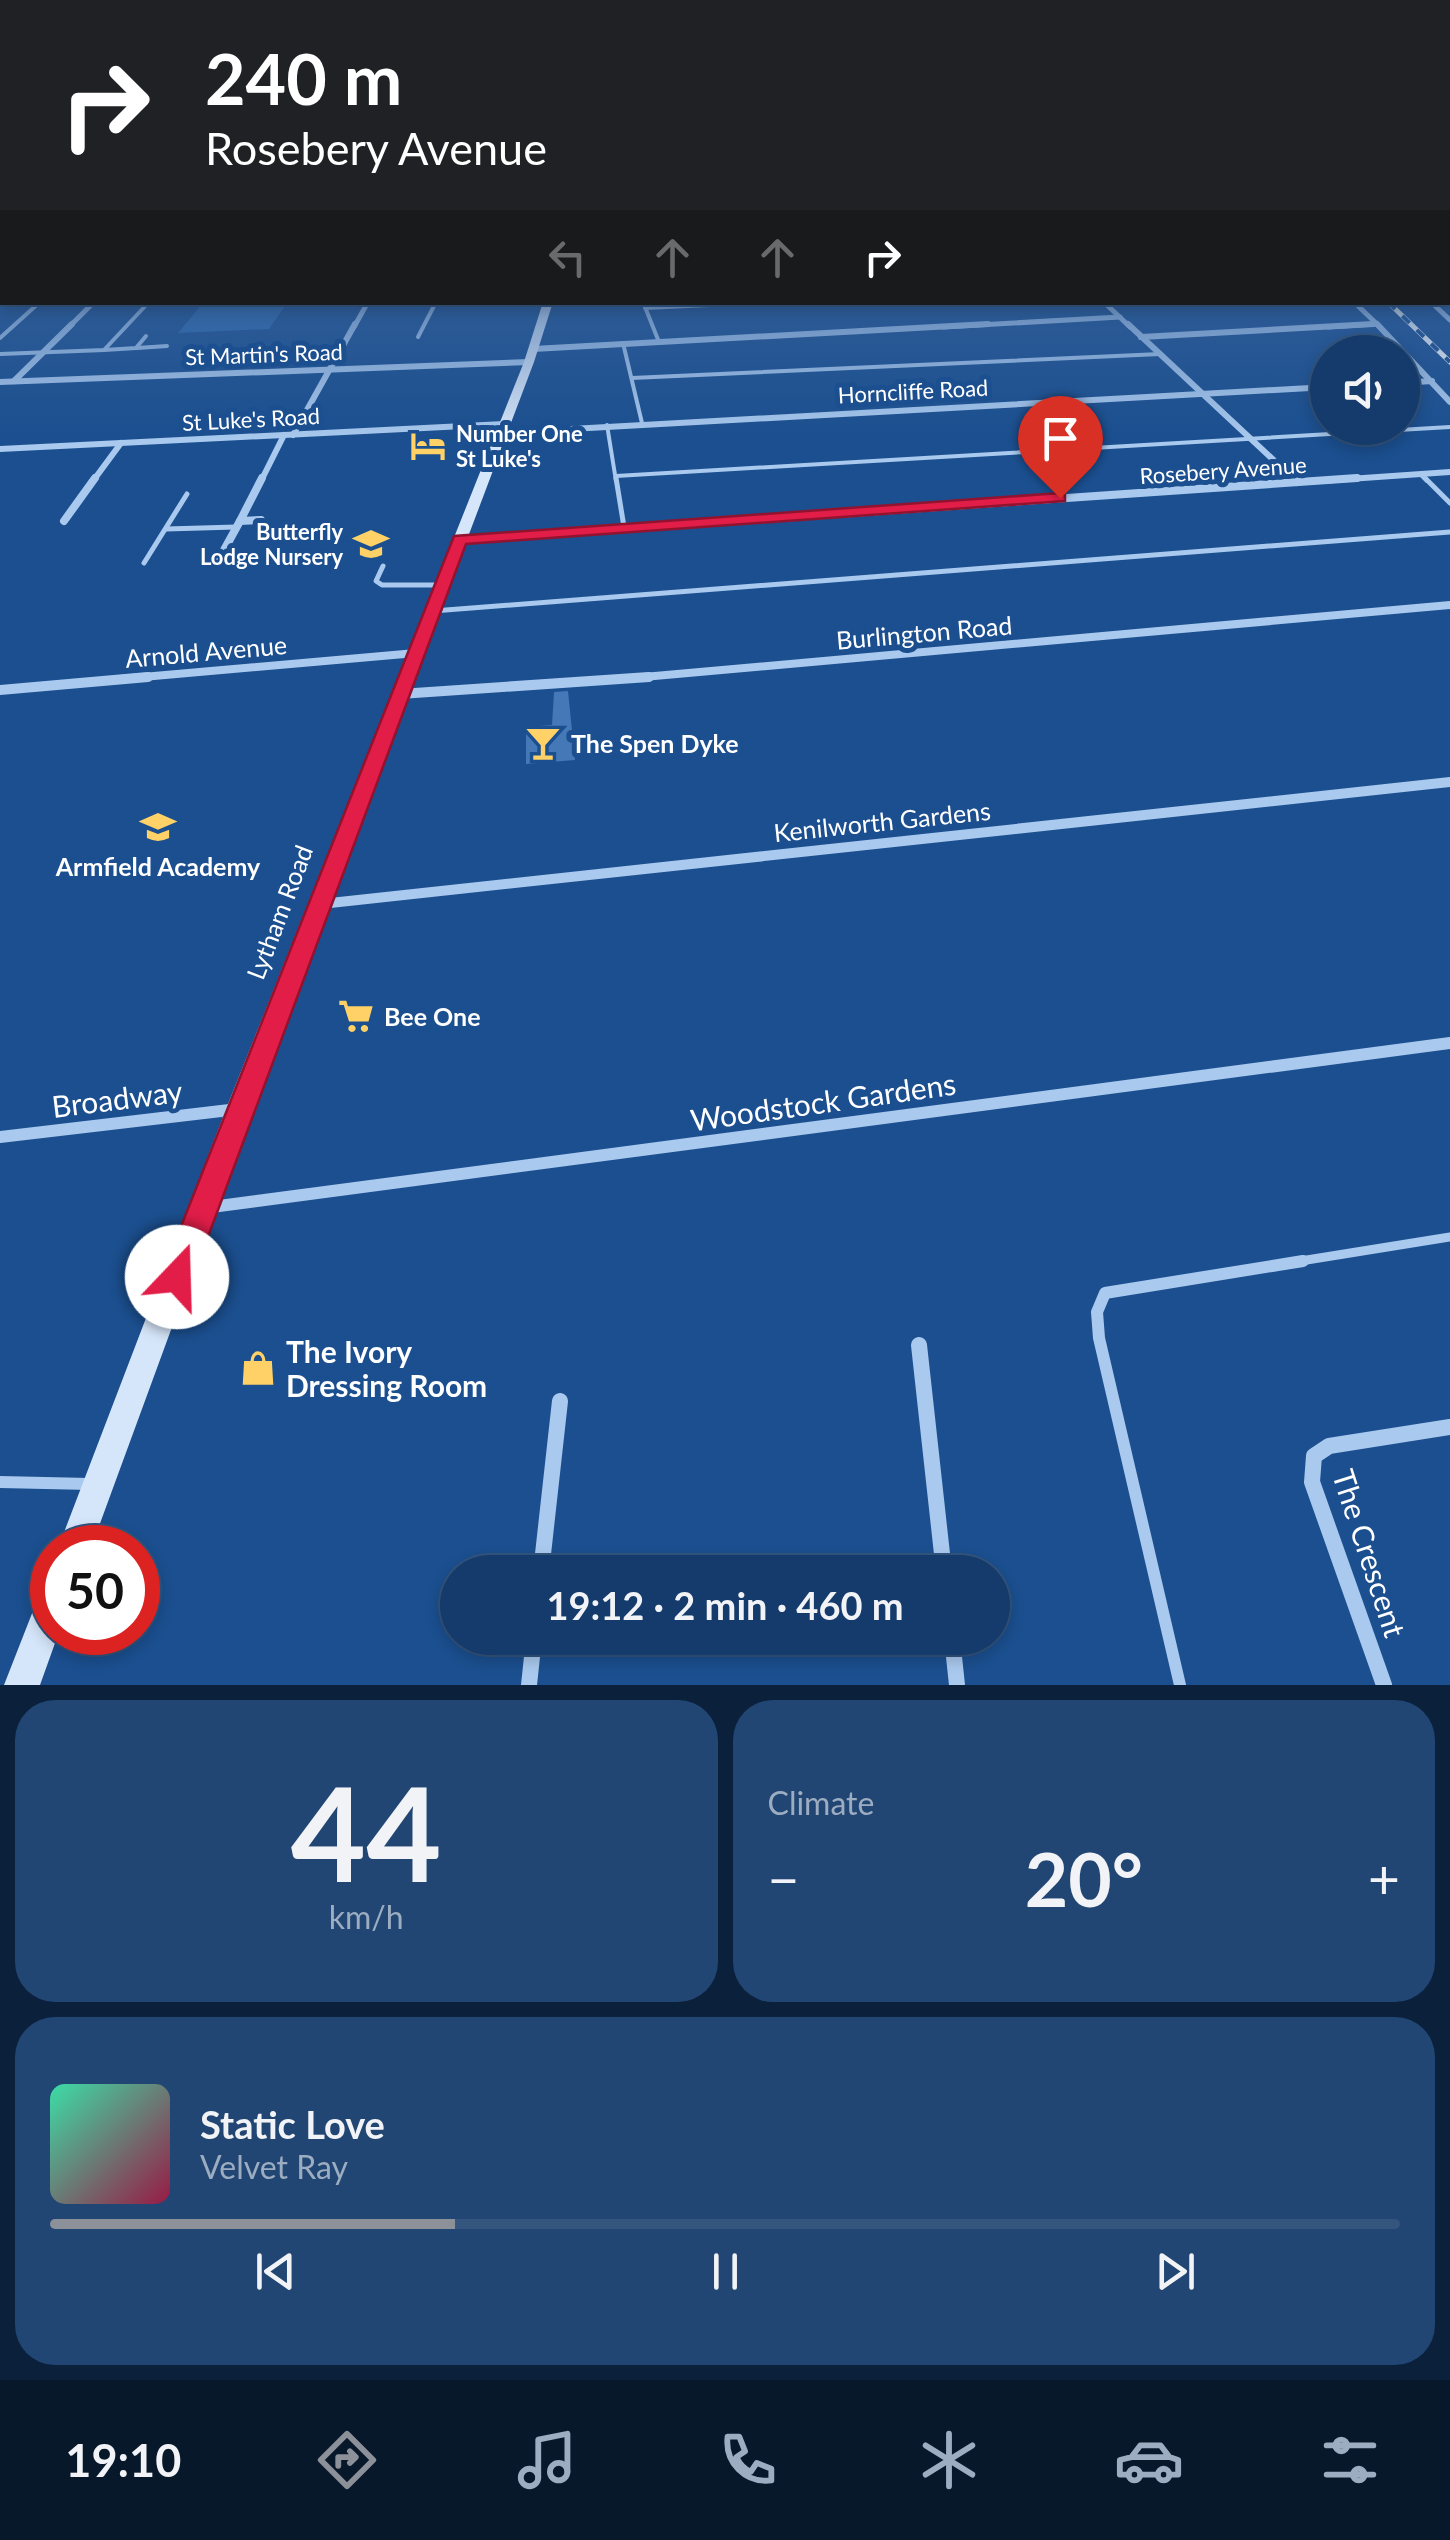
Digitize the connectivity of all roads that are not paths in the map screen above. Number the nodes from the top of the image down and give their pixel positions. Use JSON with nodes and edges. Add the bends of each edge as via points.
{"nodes":[{"id":1,"x":37,"y":305,"type":"edge"},
{"id":2,"x":91,"y":305,"type":"edge"},
{"id":3,"x":146,"y":305,"type":"edge"},
{"id":4,"x":366,"y":305,"type":"edge"},
{"id":5,"x":434,"y":305,"type":"edge"},
{"id":6,"x":547,"y":305,"type":"edge"},
{"id":7,"x":676,"y":305,"type":"edge"},
{"id":8,"x":1107,"y":305,"type":"edge"},
{"id":9,"x":1357,"y":305,"type":"edge"},
{"id":10,"x":644,"y":306,"type":"edge"},
{"id":11,"x":1120,"y":316,"type":"junction"},
{"id":12,"x":1376,"y":324,"type":"junction"},
{"id":13,"x":146,"y":336,"type":"dead end"},
{"id":14,"x":418,"y":337,"type":"dead end"},
{"id":15,"x":1142,"y":337,"type":"junction"},
{"id":16,"x":0,"y":338,"type":"edge"},
{"id":17,"x":659,"y":342,"type":"junction"},
{"id":18,"x":623,"y":344,"type":"junction"},
{"id":19,"x":168,"y":346,"type":"dead end"},
{"id":20,"x":136,"y":348,"type":"junction"},
{"id":21,"x":104,"y":350,"type":"junction"},
{"id":22,"x":42,"y":353,"type":"junction"},
{"id":23,"x":0,"y":354,"type":"edge"},
{"id":24,"x":1160,"y":354,"type":"junction"},
{"id":25,"x":531,"y":355,"type":"junction"},
{"id":26,"x":331,"y":369,"type":"junction"},
{"id":27,"x":632,"y":378,"type":"junction"},
{"id":28,"x":0,"y":382,"type":"edge"},
{"id":29,"x":14,"y":382,"type":"junction"},
{"id":30,"x":1420,"y":382,"type":"edge"},
{"id":31,"x":1432,"y":382,"type":"junction"},
{"id":32,"x":1310,"y":388,"type":"edge"},
{"id":33,"x":1202,"y":393,"type":"junction"},
{"id":34,"x":1450,"y":402,"type":"edge"},
{"id":35,"x":642,"y":423,"type":"junction"},
{"id":36,"x":607,"y":425,"type":"junction"},
{"id":37,"x":1450,"y":427,"type":"edge"},
{"id":38,"x":502,"y":428,"type":"junction"},
{"id":39,"x":288,"y":435,"type":"junction"},
{"id":40,"x":1249,"y":437,"type":"junction"},
{"id":41,"x":120,"y":443,"type":"junction"},
{"id":42,"x":0,"y":449,"type":"edge"},
{"id":43,"x":1450,"y":472,"type":"edge"},
{"id":44,"x":1420,"y":474,"type":"junction"},
{"id":45,"x":616,"y":476,"type":"junction"},
{"id":46,"x":1297,"y":482,"type":"junction"},
{"id":47,"x":187,"y":494,"type":"dead end"},
{"id":48,"x":1450,"y":503,"type":"edge"},
{"id":49,"x":261,"y":520,"type":"dead end"},
{"id":50,"x":64,"y":521,"type":"dead end"},
{"id":51,"x":238,"y":524,"type":"junction"},
{"id":52,"x":624,"y":528,"type":"junction"},
{"id":53,"x":165,"y":529,"type":"junction"},
{"id":54,"x":1450,"y":532,"type":"edge"},
{"id":55,"x":460,"y":540,"type":"junction"},
{"id":56,"x":218,"y":560,"type":"dead end"},
{"id":57,"x":144,"y":563,"type":"dead end"},
{"id":58,"x":383,"y":566,"type":"dead end"},
{"id":59,"x":442,"y":586,"type":"junction"},
{"id":60,"x":1450,"y":604,"type":"edge"},
{"id":61,"x":430,"y":611,"type":"junction"},
{"id":62,"x":416,"y":653,"type":"junction"},
{"id":63,"x":0,"y":690,"type":"edge"},
{"id":64,"x":400,"y":694,"type":"junction"},
{"id":65,"x":1450,"y":782,"type":"edge"},
{"id":66,"x":320,"y":904,"type":"junction"},
{"id":67,"x":1450,"y":1043,"type":"edge"},
{"id":68,"x":239,"y":1109,"type":"junction"},
{"id":69,"x":0,"y":1137,"type":"edge"},
{"id":70,"x":203,"y":1208,"type":"junction"},
{"id":71,"x":1450,"y":1236,"type":"edge"},
{"id":72,"x":919,"y":1346,"type":"dead end"},
{"id":73,"x":560,"y":1401,"type":"dead end"},
{"id":74,"x":1450,"y":1427,"type":"edge"},
{"id":75,"x":0,"y":1482,"type":"edge"},
{"id":76,"x":98,"y":1484,"type":"junction"},
{"id":77,"x":83,"y":1525,"type":"edge"},
{"id":78,"x":543,"y":1555,"type":"edge"},
{"id":79,"x":942,"y":1555,"type":"edge"},
{"id":80,"x":33,"y":1655,"type":"edge"},
{"id":81,"x":532,"y":1655,"type":"edge"},
{"id":82,"x":954,"y":1655,"type":"edge"},
{"id":83,"x":22,"y":1685,"type":"edge"},
{"id":84,"x":529,"y":1685,"type":"edge"},
{"id":85,"x":957,"y":1685,"type":"edge"},
{"id":86,"x":1180,"y":1685,"type":"edge"},
{"id":87,"x":1384,"y":1685,"type":"edge"}],
"edges":[{"from":1,"to":16,"type":"lane"},
{"from":2,"to":22,"type":"street"},
{"from":3,"to":21,"type":"lane"},
{"from":4,"to":26,"type":"street"},
{"from":5,"to":14,"type":"lane"},
{"from":6,"to":25,"type":"main road","name":"Lytham Road"},
{"from":7,"to":10,"type":"lane"},
{"from":8,"to":11,"type":"street"},
{"from":9,"to":12,"type":"street"},
{"from":10,"to":17,"type":"lane"},
{"from":11,"to":15,"type":"street"},
{"from":11,"to":17,"type":"street","name":"St Martin's Road"},
{"from":12,"to":15,"type":"street"},
{"from":12,"to":31,"type":"street"},
{"from":13,"to":20,"type":"lane"},
{"from":15,"to":24,"type":"street"},
{"from":17,"to":18,"type":"street","name":"St Martin's Road"},
{"from":18,"to":25,"type":"street","name":"St Martin's Road"},
{"from":18,"to":27,"type":"lane"},
{"from":19,"to":20,"type":"lane"},
{"from":20,"to":21,"type":"lane"},
{"from":21,"to":22,"type":"lane"},
{"from":22,"to":23,"type":"lane"},
{"from":22,"to":29,"type":"street"},
{"from":24,"to":27,"type":"lane"},
{"from":24,"to":33,"type":"street"},
{"from":25,"to":26,"type":"street","name":"St Martin's Road"},
{"from":25,"to":38,"type":"main road","name":"Lytham Road"},
{"from":26,"to":29,"type":"street","name":"St Martin's Road"},
{"from":26,"to":39,"type":"street"},
{"from":27,"to":35,"type":"lane"},
{"from":28,"to":29,"type":"street","name":"St Martin's Road"},
{"from":30,"to":31,"type":"street"},
{"from":31,"to":34,"type":"street"},
{"from":32,"to":33,"type":"street","name":"Horncliffe Road"},
{"from":33,"to":35,"type":"street","name":"Horncliffe Road"},
{"from":33,"to":40,"type":"street"},
{"from":35,"to":36,"type":"street","name":"Horncliffe Road"},
{"from":36,"to":38,"type":"street","name":"Horncliffe Road"},
{"from":36,"to":45,"type":"lane"},
{"from":37,"to":40,"type":"lane"},
{"from":38,"to":39,"type":"street","name":"St Luke's Road"},
{"from":38,"to":55,"type":"main road","name":"Lytham Road"},
{"from":39,"to":41,"type":"street","name":"St Luke's Road"},
{"from":39,"to":51,"type":"street"},
{"from":40,"to":45,"type":"lane"},
{"from":40,"to":46,"type":"street"},
{"from":41,"to":42,"type":"street","name":"St Luke's Road"},
{"from":41,"to":50,"type":"street"},
{"from":43,"to":44,"type":"street","name":"Rosebery Avenue"},
{"from":44,"to":46,"type":"street","name":"Rosebery Avenue"},
{"from":44,"to":48,"type":"lane"},
{"from":45,"to":52,"type":"lane"},
{"from":46,"to":52,"type":"street","name":"Rosebery Avenue"},
{"from":47,"to":53,"type":"lane"},
{"from":49,"to":51,"type":"street"},
{"from":51,"to":53,"type":"lane"},
{"from":51,"to":56,"type":"street"},
{"from":52,"to":55,"type":"street","name":"Rosebery Avenue"},
{"from":53,"to":57,"type":"lane"},
{"from":54,"to":61,"type":"lane"},
{"from":55,"to":59,"type":"main road","name":"Lytham Road"},
{"from":58,"to":59,"type":"lane","via":[[376,581],[382,585]]},
{"from":59,"to":61,"type":"main road","name":"Lytham Road"},
{"from":60,"to":64,"type":"street","name":"Burlington Road"},
{"from":61,"to":62,"type":"main road","name":"Lytham Road"},
{"from":62,"to":63,"type":"street","name":"Arnold Avenue"},
{"from":62,"to":64,"type":"main road","name":"Lytham Road"},
{"from":64,"to":66,"type":"main road","name":"Lytham Road"},
{"from":65,"to":66,"type":"street","name":"Kenilworth Gardens"},
{"from":66,"to":68,"type":"main road","name":"Lytham Road"},
{"from":67,"to":70,"type":"street","name":"Woodstock Gardens"},
{"from":68,"to":69,"type":"street","name":"Broadway"},
{"from":68,"to":70,"type":"main road","name":"Lytham Road"},
{"from":70,"to":76,"type":"main road","name":"Lytham Road"},
{"from":71,"to":86,"type":"lane","via":[[1105,1293],[1097,1312],[1099,1338]]},
{"from":72,"to":79,"type":"street"},
{"from":73,"to":78,"type":"street"},
{"from":74,"to":87,"type":"street","name":"The Crescent","via":[[1329,1446],[1314,1456],[1312,1482]]},
{"from":75,"to":76,"type":"lane"},
{"from":76,"to":77,"type":"main road","name":"Lytham Road"},
{"from":80,"to":83,"type":"main road"},
{"from":81,"to":84,"type":"street"},
{"from":82,"to":85,"type":"street"}]}
